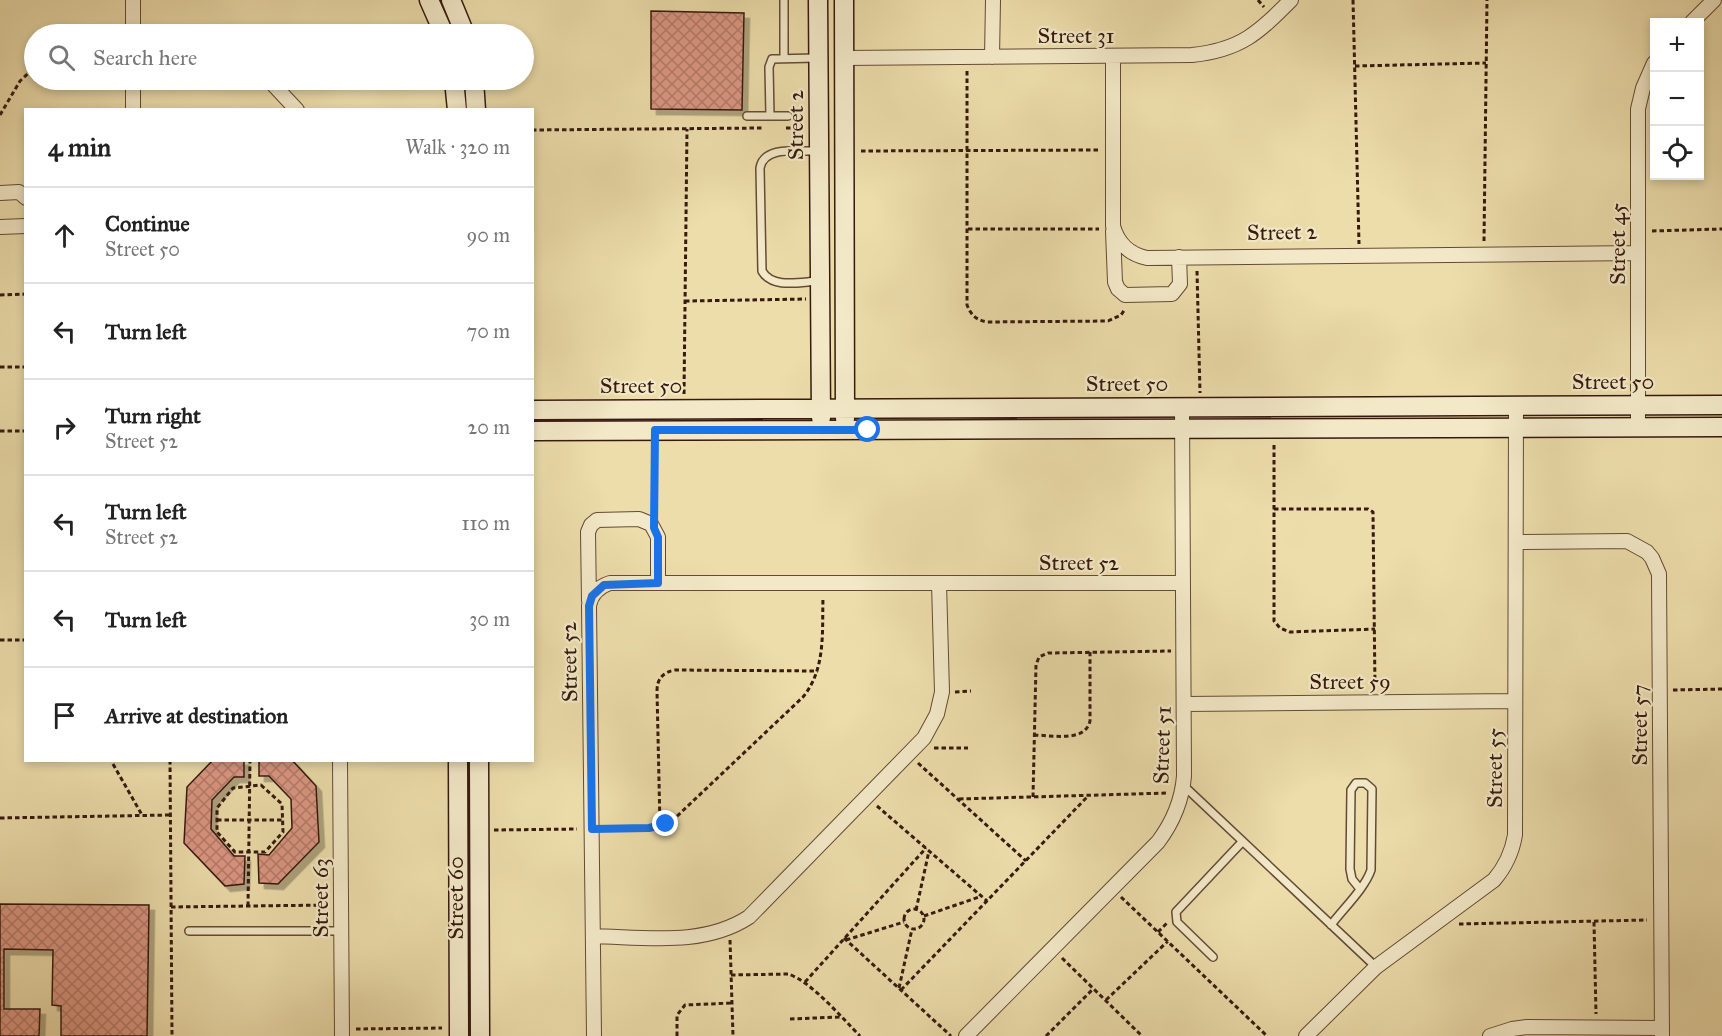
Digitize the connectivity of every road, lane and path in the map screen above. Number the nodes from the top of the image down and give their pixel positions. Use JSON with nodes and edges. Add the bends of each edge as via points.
{"nodes":[{"id":1,"x":133,"y":0,"type":"edge"},
{"id":2,"x":429,"y":0,"type":"edge"},
{"id":3,"x":451,"y":0,"type":"edge"},
{"id":4,"x":784,"y":0,"type":"edge"},
{"id":5,"x":818,"y":0,"type":"edge"},
{"id":6,"x":843,"y":0,"type":"edge"},
{"id":7,"x":993,"y":0,"type":"edge"},
{"id":8,"x":1291,"y":0,"type":"edge"},
{"id":9,"x":1353,"y":0,"type":"edge"},
{"id":10,"x":1486,"y":0,"type":"edge"},
{"id":11,"x":1714,"y":0,"type":"edge"},
{"id":12,"x":1696,"y":18,"type":"edge"},
{"id":13,"x":133,"y":24,"type":"edge"},
{"id":14,"x":440,"y":24,"type":"edge"},
{"id":15,"x":461,"y":24,"type":"edge"},
{"id":16,"x":1113,"y":56,"type":"junction"},
{"id":17,"x":819,"y":57,"type":"junction"},
{"id":18,"x":967,"y":57,"type":"junction"},
{"id":19,"x":993,"y":57,"type":"junction"},
{"id":20,"x":784,"y":58,"type":"junction"},
{"id":21,"x":844,"y":58,"type":"junction"},
{"id":22,"x":1486,"y":63,"type":"junction"},
{"id":23,"x":1354,"y":66,"type":"junction"},
{"id":24,"x":1650,"y":72,"type":"edge"},
{"id":25,"x":24,"y":77,"type":"edge"},
{"id":26,"x":133,"y":90,"type":"edge"},
{"id":27,"x":278,"y":90,"type":"edge"},
{"id":28,"x":455,"y":90,"type":"edge"},
{"id":29,"x":475,"y":90,"type":"edge"},
{"id":30,"x":133,"y":108,"type":"edge"},
{"id":31,"x":295,"y":108,"type":"edge"},
{"id":32,"x":457,"y":108,"type":"edge"},
{"id":33,"x":476,"y":108,"type":"edge"},
{"id":34,"x":0,"y":115,"type":"edge"},
{"id":35,"x":747,"y":116,"type":"dead end"},
{"id":36,"x":770,"y":116,"type":"junction"},
{"id":37,"x":788,"y":116,"type":"dead end"},
{"id":38,"x":764,"y":128,"type":"dead end"},
{"id":39,"x":786,"y":128,"type":"dead end"},
{"id":40,"x":819,"y":128,"type":"junction"},
{"id":41,"x":687,"y":129,"type":"junction"},
{"id":42,"x":534,"y":130,"type":"edge"},
{"id":43,"x":967,"y":150,"type":"junction"},
{"id":44,"x":1113,"y":150,"type":"junction"},
{"id":45,"x":819,"y":151,"type":"junction"},
{"id":46,"x":844,"y":151,"type":"junction"},
{"id":47,"x":0,"y":193,"type":"edge"},
{"id":48,"x":24,"y":196,"type":"edge"},
{"id":49,"x":24,"y":226,"type":"edge"},
{"id":50,"x":0,"y":227,"type":"edge"},
{"id":51,"x":1113,"y":228,"type":"junction"},
{"id":52,"x":967,"y":229,"type":"junction"},
{"id":53,"x":1722,"y":229,"type":"edge"},
{"id":54,"x":1638,"y":232,"type":"junction"},
{"id":55,"x":1638,"y":253,"type":"junction"},
{"id":56,"x":1484,"y":254,"type":"junction"},
{"id":57,"x":1359,"y":256,"type":"junction"},
{"id":58,"x":1179,"y":257,"type":"junction"},
{"id":59,"x":1197,"y":257,"type":"junction"},
{"id":60,"x":820,"y":290,"type":"junction"},
{"id":61,"x":24,"y":294,"type":"edge"},
{"id":62,"x":0,"y":295,"type":"edge"},
{"id":63,"x":1130,"y":296,"type":"junction"},
{"id":64,"x":685,"y":301,"type":"junction"},
{"id":65,"x":0,"y":367,"type":"edge"},
{"id":66,"x":24,"y":367,"type":"edge"},
{"id":67,"x":1638,"y":405,"type":"junction"},
{"id":68,"x":1722,"y":405,"type":"edge"},
{"id":69,"x":1516,"y":406,"type":"junction"},
{"id":70,"x":1191,"y":407,"type":"junction"},
{"id":71,"x":821,"y":408,"type":"junction"},
{"id":72,"x":845,"y":408,"type":"junction"},
{"id":73,"x":684,"y":409,"type":"junction"},
{"id":74,"x":534,"y":410,"type":"edge"},
{"id":75,"x":1638,"y":427,"type":"junction"},
{"id":76,"x":1722,"y":427,"type":"edge"},
{"id":77,"x":1516,"y":428,"type":"junction"},
{"id":78,"x":1182,"y":429,"type":"junction"},
{"id":79,"x":1274,"y":429,"type":"junction"},
{"id":80,"x":655,"y":430,"type":"junction"},
{"id":81,"x":821,"y":430,"type":"junction"},
{"id":82,"x":846,"y":430,"type":"junction"},
{"id":83,"x":0,"y":431,"type":"edge"},
{"id":84,"x":24,"y":431,"type":"edge"},
{"id":85,"x":534,"y":431,"type":"edge"},
{"id":86,"x":1275,"y":509,"type":"junction"},
{"id":87,"x":654,"y":528,"type":"junction"},
{"id":88,"x":1515,"y":542,"type":"junction"},
{"id":89,"x":658,"y":583,"type":"junction"},
{"id":90,"x":824,"y":583,"type":"junction"},
{"id":91,"x":939,"y":583,"type":"junction"},
{"id":92,"x":1183,"y":583,"type":"junction"},
{"id":93,"x":589,"y":606,"type":"junction"},
{"id":94,"x":1375,"y":628,"type":"junction"},
{"id":95,"x":0,"y":640,"type":"edge"},
{"id":96,"x":24,"y":640,"type":"edge"},
{"id":97,"x":1184,"y":651,"type":"junction"},
{"id":98,"x":1090,"y":652,"type":"junction"},
{"id":99,"x":818,"y":671,"type":"junction"},
{"id":100,"x":1722,"y":689,"type":"edge"},
{"id":101,"x":1659,"y":690,"type":"junction"},
{"id":102,"x":1515,"y":701,"type":"junction"},
{"id":103,"x":1375,"y":702,"type":"junction"},
{"id":104,"x":1184,"y":704,"type":"junction"},
{"id":105,"x":1034,"y":735,"type":"junction"},
{"id":106,"x":968,"y":748,"type":"dead end"},
{"id":107,"x":911,"y":751,"type":"junction"},
{"id":108,"x":170,"y":762,"type":"edge"},
{"id":109,"x":250,"y":762,"type":"edge"},
{"id":110,"x":340,"y":762,"type":"edge"},
{"id":111,"x":458,"y":762,"type":"edge"},
{"id":112,"x":479,"y":762,"type":"edge"},
{"id":113,"x":113,"y":764,"type":"dead end"},
{"id":114,"x":250,"y":786,"type":"junction"},
{"id":115,"x":1183,"y":789,"type":"junction"},
{"id":116,"x":1089,"y":795,"type":"junction"},
{"id":117,"x":866,"y":797,"type":"junction"},
{"id":118,"x":1033,"y":797,"type":"junction"},
{"id":119,"x":958,"y":799,"type":"junction"},
{"id":120,"x":142,"y":815,"type":"junction"},
{"id":121,"x":170,"y":815,"type":"junction"},
{"id":122,"x":0,"y":818,"type":"edge"},
{"id":123,"x":217,"y":820,"type":"junction"},
{"id":124,"x":249,"y":820,"type":"junction"},
{"id":125,"x":283,"y":820,"type":"junction"},
{"id":126,"x":660,"y":826,"type":"junction"},
{"id":127,"x":592,"y":829,"type":"junction"},
{"id":128,"x":479,"y":830,"type":"junction"},
{"id":129,"x":1242,"y":842,"type":"junction"},
{"id":130,"x":927,"y":849,"type":"junction"},
{"id":131,"x":248,"y":852,"type":"junction"},
{"id":132,"x":1026,"y":861,"type":"junction"},
{"id":133,"x":1112,"y":888,"type":"junction"},
{"id":134,"x":1360,"y":888,"type":"junction"},
{"id":135,"x":982,"y":896,"type":"junction"},
{"id":136,"x":987,"y":901,"type":"junction"},
{"id":137,"x":341,"y":905,"type":"junction"},
{"id":138,"x":248,"y":906,"type":"junction"},
{"id":139,"x":171,"y":907,"type":"junction"},
{"id":140,"x":916,"y":910,"type":"junction"},
{"id":141,"x":924,"y":916,"type":"junction"},
{"id":142,"x":1661,"y":920,"type":"junction"},
{"id":143,"x":1594,"y":921,"type":"junction"},
{"id":144,"x":904,"y":922,"type":"junction"},
{"id":145,"x":1331,"y":925,"type":"junction"},
{"id":146,"x":1435,"y":925,"type":"junction"},
{"id":147,"x":730,"y":929,"type":"junction"},
{"id":148,"x":912,"y":929,"type":"junction"},
{"id":149,"x":189,"y":931,"type":"dead end"},
{"id":150,"x":341,"y":931,"type":"junction"},
{"id":151,"x":593,"y":936,"type":"junction"},
{"id":152,"x":845,"y":939,"type":"junction"},
{"id":153,"x":1168,"y":941,"type":"junction"},
{"id":154,"x":1052,"y":948,"type":"junction"},
{"id":155,"x":1213,"y":957,"type":"dead end"},
{"id":156,"x":1376,"y":967,"type":"junction"},
{"id":157,"x":731,"y":975,"type":"junction"},
{"id":158,"x":805,"y":982,"type":"junction"},
{"id":159,"x":1094,"y":988,"type":"junction"},
{"id":160,"x":900,"y":989,"type":"junction"},
{"id":161,"x":1106,"y":1001,"type":"junction"},
{"id":162,"x":732,"y":1003,"type":"junction"},
{"id":163,"x":841,"y":1017,"type":"junction"},
{"id":164,"x":790,"y":1019,"type":"dead end"},
{"id":165,"x":1597,"y":1028,"type":"junction"},
{"id":166,"x":459,"y":1032,"type":"edge"},
{"id":167,"x":1662,"y":1032,"type":"edge"},
{"id":168,"x":342,"y":1033,"type":"edge"},
{"id":169,"x":172,"y":1036,"type":"edge"},
{"id":170,"x":480,"y":1036,"type":"edge"},
{"id":171,"x":594,"y":1036,"type":"edge"},
{"id":172,"x":677,"y":1036,"type":"edge"},
{"id":173,"x":733,"y":1036,"type":"edge"},
{"id":174,"x":860,"y":1036,"type":"edge"},
{"id":175,"x":951,"y":1036,"type":"edge"},
{"id":176,"x":966,"y":1036,"type":"edge"},
{"id":177,"x":1046,"y":1036,"type":"edge"},
{"id":178,"x":1142,"y":1036,"type":"edge"},
{"id":179,"x":1267,"y":1036,"type":"edge"},
{"id":180,"x":1306,"y":1036,"type":"edge"},
{"id":181,"x":1490,"y":1036,"type":"edge"}],
"edges":[{"from":1,"to":13,"type":"street"},
{"from":2,"to":14,"type":"street"},
{"from":3,"to":15,"type":"street"},
{"from":4,"to":20,"type":"lane"},
{"from":5,"to":17,"type":"street","name":"Street 2"},
{"from":6,"to":21,"type":"street"},
{"from":7,"to":19,"type":"street"},
{"from":8,"to":16,"type":"street","name":"Street 31","via":[[1259,31],[1224,49],[1192,55]]},
{"from":9,"to":23,"type":"path"},
{"from":10,"to":22,"type":"path"},
{"from":11,"to":12,"type":"street"},
{"from":16,"to":19,"type":"street","name":"Street 31"},
{"from":16,"to":44,"type":"street"},
{"from":17,"to":20,"type":"lane"},
{"from":17,"to":21,"type":"street","via":[[822,41],[832,38],[837,39]]},
{"from":17,"to":21,"type":"street","via":[[823,75],[830,79],[838,77]]},
{"from":17,"to":40,"type":"street","name":"Street 2"},
{"from":18,"to":19,"type":"street","name":"Street 31"},
{"from":18,"to":21,"type":"street","name":"Street 31"},
{"from":18,"to":43,"type":"path"},
{"from":20,"to":36,"type":"lane","via":[[770,63]]},
{"from":21,"to":46,"type":"street"},
{"from":22,"to":23,"type":"path"},
{"from":22,"to":56,"type":"path"},
{"from":23,"to":57,"type":"path"},
{"from":24,"to":54,"type":"street","name":"Street 45","via":[[1638,109]]},
{"from":25,"to":34,"type":"path"},
{"from":26,"to":30,"type":"street"},
{"from":27,"to":31,"type":"street"},
{"from":28,"to":32,"type":"street"},
{"from":29,"to":33,"type":"street"},
{"from":35,"to":36,"type":"lane"},
{"from":36,"to":37,"type":"lane"},
{"from":38,"to":41,"type":"path"},
{"from":39,"to":40,"type":"path"},
{"from":40,"to":45,"type":"street","name":"Street 2"},
{"from":41,"to":42,"type":"path"},
{"from":41,"to":64,"type":"path"},
{"from":43,"to":44,"type":"path"},
{"from":43,"to":46,"type":"path"},
{"from":43,"to":52,"type":"path"},
{"from":44,"to":51,"type":"street"},
{"from":45,"to":60,"type":"street","name":"Street 2"},
{"from":45,"to":60,"type":"lane","via":[[772,153],[764,158],[760,168],[761,266],[765,275],[777,283]]},
{"from":46,"to":72,"type":"street"},
{"from":47,"to":48,"type":"street","via":[[19,192]]},
{"from":49,"to":50,"type":"street"},
{"from":51,"to":52,"type":"path"},
{"from":51,"to":58,"type":"street","name":"Street 2","via":[[1132,253],[1147,258]]},
{"from":51,"to":63,"type":"street","via":[[1116,286]]},
{"from":52,"to":63,"type":"path","via":[[967,305],[981,321],[1108,321],[1121,315]]},
{"from":53,"to":54,"type":"path"},
{"from":54,"to":55,"type":"street","name":"Street 45"},
{"from":55,"to":56,"type":"street","name":"Street 2"},
{"from":55,"to":67,"type":"street","name":"Street 45"},
{"from":56,"to":57,"type":"street","name":"Street 2"},
{"from":57,"to":59,"type":"street","name":"Street 2"},
{"from":58,"to":59,"type":"street","name":"Street 2"},
{"from":58,"to":63,"type":"street","via":[[1181,279],[1176,291]]},
{"from":59,"to":70,"type":"path"},
{"from":60,"to":64,"type":"path"},
{"from":60,"to":71,"type":"street","name":"Street 2"},
{"from":61,"to":62,"type":"path"},
{"from":64,"to":73,"type":"path"},
{"from":65,"to":66,"type":"path"},
{"from":67,"to":68,"type":"street","name":"Street 50"},
{"from":67,"to":69,"type":"street","name":"Street 50"},
{"from":67,"to":75,"type":"street","name":"Street 45"},
{"from":69,"to":70,"type":"street","name":"Street 50"},
{"from":69,"to":77,"type":"street","name":"Street 55"},
{"from":70,"to":72,"type":"street","name":"Street 50"},
{"from":70,"to":78,"type":"street","name":"Street 51"},
{"from":71,"to":72,"type":"street","name":"Street 50"},
{"from":71,"to":73,"type":"street","name":"Street 50"},
{"from":71,"to":81,"type":"street","name":"Street 2"},
{"from":72,"to":82,"type":"street"},
{"from":73,"to":74,"type":"street","name":"Street 50"},
{"from":75,"to":76,"type":"street","name":"Street 50"},
{"from":75,"to":77,"type":"street","name":"Street 50"},
{"from":77,"to":79,"type":"street","name":"Street 50"},
{"from":77,"to":88,"type":"street","name":"Street 55"},
{"from":78,"to":79,"type":"street","name":"Street 50"},
{"from":78,"to":82,"type":"street","name":"Street 50"},
{"from":78,"to":92,"type":"street","name":"Street 51"},
{"from":79,"to":86,"type":"path"},
{"from":80,"to":81,"type":"street","name":"Street 50"},
{"from":80,"to":85,"type":"street","name":"Street 50"},
{"from":80,"to":87,"type":"path"},
{"from":81,"to":82,"type":"street","name":"Street 50"},
{"from":83,"to":84,"type":"path"},
{"from":86,"to":94,"type":"path","via":[[1372,511]]},
{"from":86,"to":94,"type":"path","via":[[1273,617],[1277,625],[1290,632]]},
{"from":87,"to":89,"type":"street","via":[[658,537]]},
{"from":87,"to":93,"type":"street","via":[[639,519],[597,520],[591,525]]},
{"from":88,"to":101,"type":"street","name":"Street 57","via":[[1619,540],[1634,543],[1647,552],[1659,574]]},
{"from":88,"to":102,"type":"street","name":"Street 55"},
{"from":89,"to":90,"type":"street","name":"Street 52"},
{"from":89,"to":93,"type":"street","name":"Street 52","via":[[604,585],[592,596]]},
{"from":90,"to":91,"type":"street","name":"Street 52"},
{"from":90,"to":99,"type":"path"},
{"from":91,"to":92,"type":"street","name":"Street 52"},
{"from":91,"to":107,"type":"street","via":[[941,703],[932,726]]},
{"from":92,"to":97,"type":"street","name":"Street 51"},
{"from":93,"to":127,"type":"street","name":"Street 52"},
{"from":94,"to":103,"type":"path"},
{"from":95,"to":96,"type":"path"},
{"from":97,"to":98,"type":"path"},
{"from":97,"to":104,"type":"street","name":"Street 51"},
{"from":98,"to":105,"type":"path","via":[[1048,652],[1037,661]]},
{"from":98,"to":105,"type":"path","via":[[1087,729],[1078,735]]},
{"from":99,"to":126,"type":"path","via":[[803,697],[672,820]]},
{"from":99,"to":126,"type":"path","via":[[675,670],[662,676],[657,685]]},
{"from":100,"to":101,"type":"path"},
{"from":101,"to":142,"type":"street","name":"Street 57"},
{"from":102,"to":103,"type":"street","name":"Street 59"},
{"from":102,"to":146,"type":"street","name":"Street 55","via":[[1515,835],[1511,854],[1494,880]]},
{"from":103,"to":104,"type":"street","name":"Street 59"},
{"from":104,"to":115,"type":"street","name":"Street 51"},
{"from":105,"to":118,"type":"path"},
{"from":106,"to":107,"type":"path"},
{"from":107,"to":117,"type":"street"},
{"from":107,"to":119,"type":"path"},
{"from":108,"to":121,"type":"path"},
{"from":109,"to":114,"type":"path"},
{"from":110,"to":137,"type":"street","name":"Street 63"},
{"from":111,"to":166,"type":"street","name":"Street 60"},
{"from":112,"to":128,"type":"street","name":"Street 60"},
{"from":113,"to":120,"type":"path"},
{"from":114,"to":123,"type":"path","via":[[231,789],[217,808]]},
{"from":114,"to":124,"type":"path"},
{"from":114,"to":125,"type":"path","via":[[261,785],[280,802]]},
{"from":115,"to":116,"type":"path"},
{"from":115,"to":129,"type":"lane"},
{"from":115,"to":133,"type":"street","name":"Street 51","via":[[1165,833]]},
{"from":116,"to":118,"type":"path"},
{"from":116,"to":132,"type":"path"},
{"from":117,"to":130,"type":"path"},
{"from":117,"to":147,"type":"street","via":[[749,917]]},
{"from":118,"to":119,"type":"path"},
{"from":119,"to":132,"type":"path"},
{"from":120,"to":121,"type":"path"},
{"from":120,"to":122,"type":"path"},
{"from":121,"to":139,"type":"path"},
{"from":123,"to":124,"type":"path"},
{"from":123,"to":131,"type":"path","via":[[217,832],[233,851]]},
{"from":124,"to":125,"type":"path"},
{"from":124,"to":131,"type":"path"},
{"from":125,"to":131,"type":"path","via":[[283,831],[266,851]]},
{"from":126,"to":127,"type":"path"},
{"from":127,"to":128,"type":"path"},
{"from":127,"to":151,"type":"street","name":"Street 52"},
{"from":128,"to":170,"type":"street","name":"Street 60"},
{"from":129,"to":145,"type":"lane"},
{"from":129,"to":155,"type":"lane","via":[[1175,916]]},
{"from":130,"to":135,"type":"path"},
{"from":130,"to":140,"type":"path"},
{"from":130,"to":152,"type":"path"},
{"from":131,"to":138,"type":"path"},
{"from":132,"to":136,"type":"path"},
{"from":133,"to":153,"type":"path"},
{"from":133,"to":154,"type":"street","name":"Street 51"},
{"from":134,"to":134,"type":"lane","via":[[1370,876],[1373,864],[1372,789],[1365,783],[1356,783],[1351,790],[1350,869]]},
{"from":134,"to":145,"type":"lane"},
{"from":135,"to":136,"type":"path"},
{"from":135,"to":141,"type":"path"},
{"from":136,"to":160,"type":"path"},
{"from":137,"to":138,"type":"path"},
{"from":137,"to":150,"type":"street","name":"Street 63"},
{"from":138,"to":139,"type":"path"},
{"from":139,"to":169,"type":"path"},
{"from":140,"to":141,"type":"path"},
{"from":140,"to":144,"type":"path","via":[[907,913]]},
{"from":141,"to":148,"type":"path","via":[[921,926]]},
{"from":142,"to":143,"type":"path"},
{"from":142,"to":167,"type":"street","name":"Street 57"},
{"from":143,"to":146,"type":"path"},
{"from":143,"to":165,"type":"path"},
{"from":144,"to":148,"type":"path"},
{"from":144,"to":152,"type":"path"},
{"from":145,"to":156,"type":"lane"},
{"from":146,"to":156,"type":"street","name":"Street 55"},
{"from":147,"to":151,"type":"street","via":[[694,938]]},
{"from":147,"to":157,"type":"path"},
{"from":148,"to":160,"type":"path"},
{"from":149,"to":150,"type":"lane"},
{"from":150,"to":168,"type":"street","name":"Street 63"},
{"from":151,"to":171,"type":"street","name":"Street 52"},
{"from":152,"to":158,"type":"path"},
{"from":152,"to":160,"type":"path"},
{"from":153,"to":161,"type":"path"},
{"from":153,"to":179,"type":"path"},
{"from":154,"to":159,"type":"path"},
{"from":154,"to":176,"type":"street","name":"Street 51"},
{"from":156,"to":180,"type":"street","name":"Street 55"},
{"from":157,"to":158,"type":"path","via":[[788,974]]},
{"from":157,"to":162,"type":"path"},
{"from":158,"to":163,"type":"path"},
{"from":159,"to":161,"type":"path"},
{"from":159,"to":177,"type":"path"},
{"from":160,"to":175,"type":"path"},
{"from":161,"to":178,"type":"path"},
{"from":162,"to":172,"type":"path","via":[[685,1005],[677,1015]]},
{"from":162,"to":173,"type":"path"},
{"from":163,"to":164,"type":"path"},
{"from":163,"to":174,"type":"path"},
{"from":165,"to":167,"type":"street"},
{"from":165,"to":181,"type":"street","via":[[1527,1027]]},
{"from":166,"to":168,"type":"path"}]}
